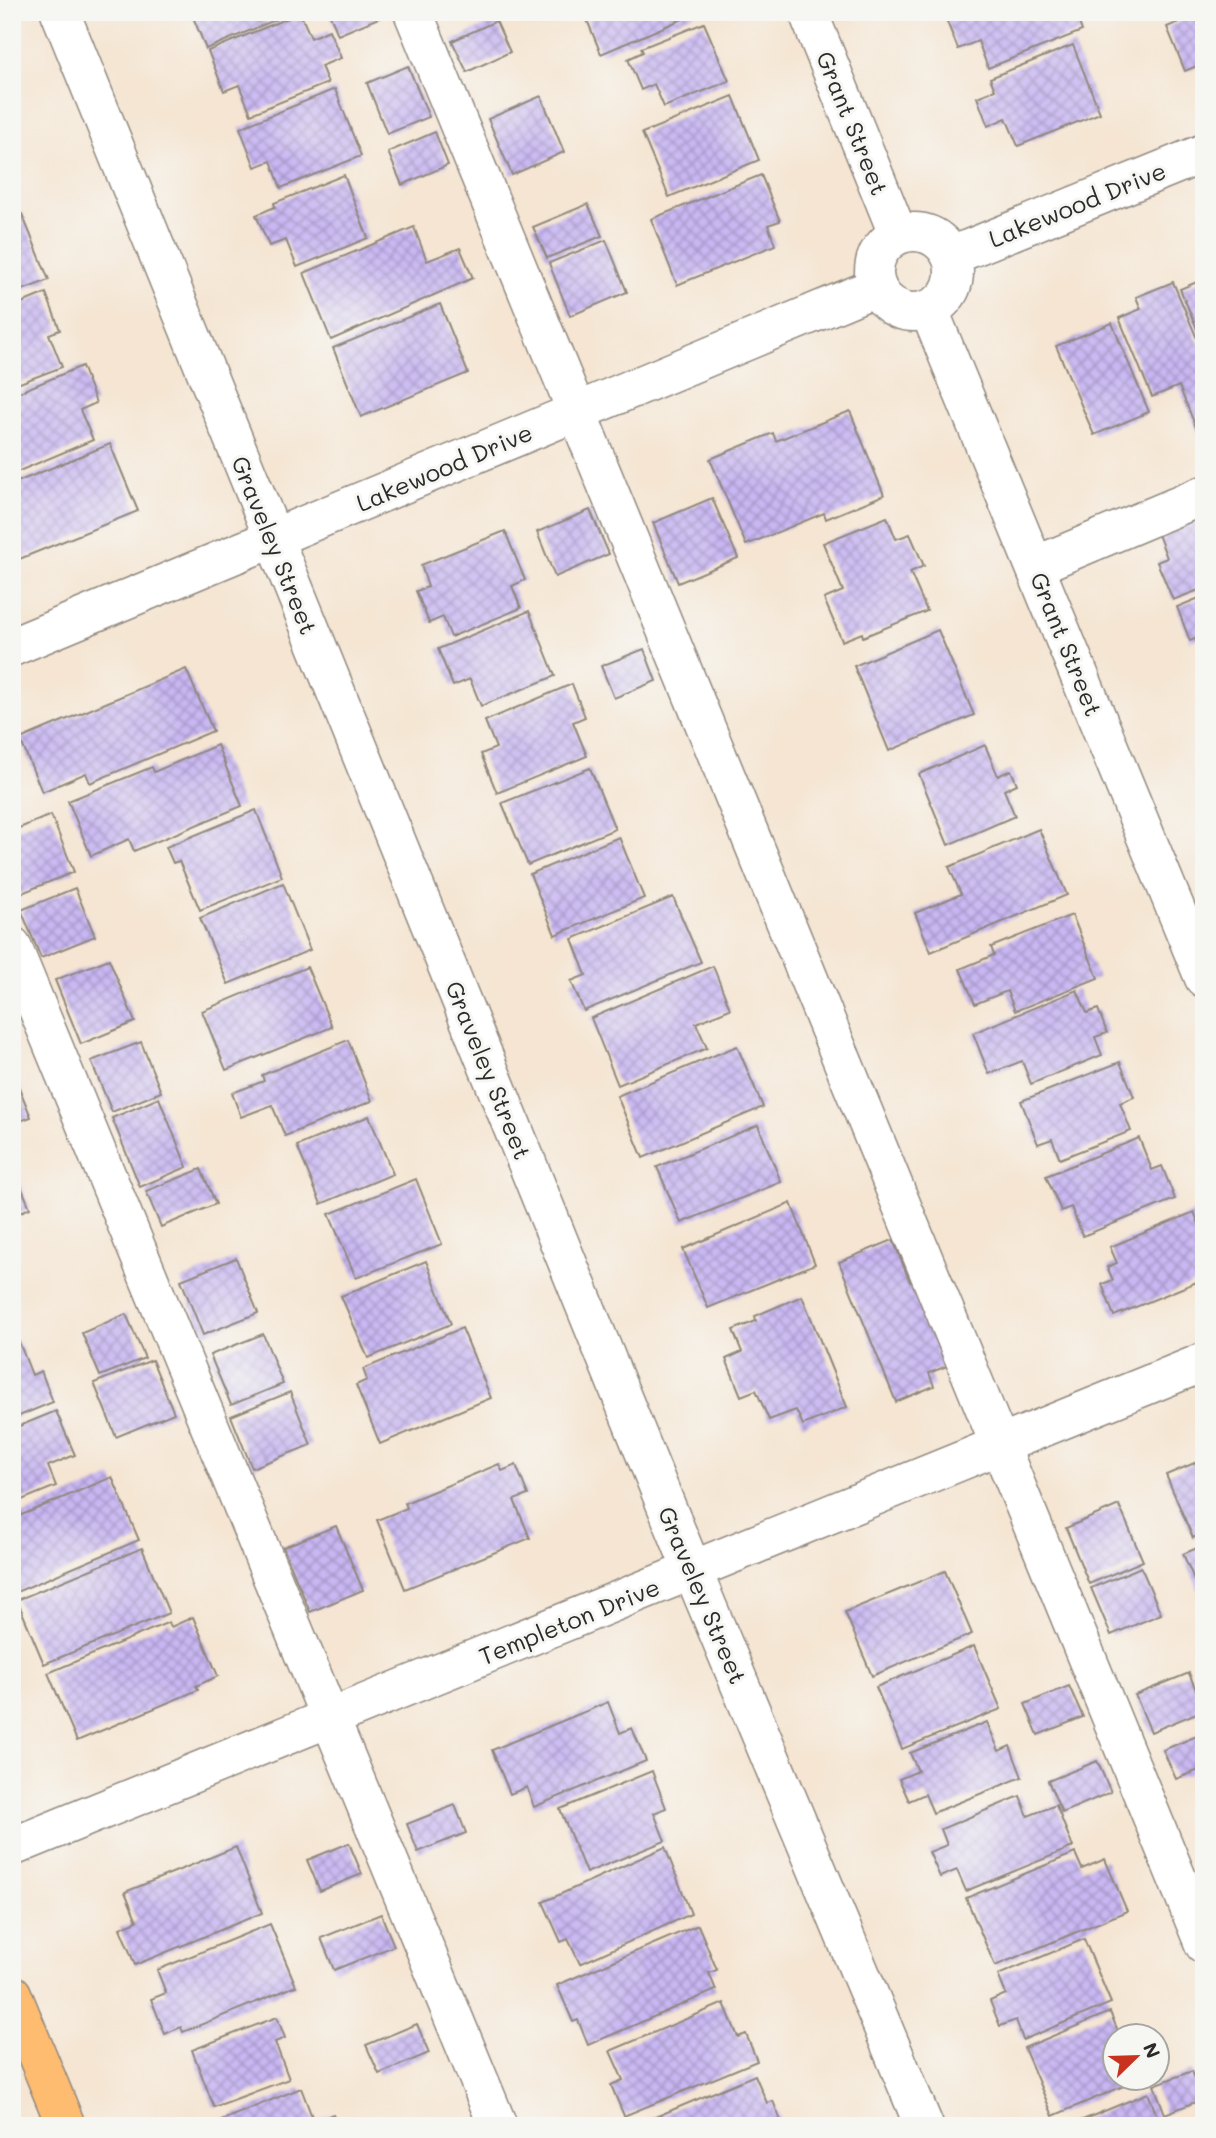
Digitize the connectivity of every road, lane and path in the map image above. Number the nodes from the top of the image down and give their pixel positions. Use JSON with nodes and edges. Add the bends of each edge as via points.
{"nodes":[{"id":1,"x":60,"y":12,"type":"edge"},
{"id":2,"x":413,"y":12,"type":"edge"},
{"id":3,"x":808,"y":12,"type":"edge"},
{"id":4,"x":1204,"y":153,"type":"edge"},
{"id":5,"x":898,"y":234,"type":"junction"},
{"id":6,"x":951,"y":256,"type":"junction"},
{"id":7,"x":876,"y":288,"type":"junction"},
{"id":8,"x":929,"y":310,"type":"junction"},
{"id":9,"x":576,"y":412,"type":"junction"},
{"id":10,"x":1204,"y":495,"type":"edge"},
{"id":11,"x":273,"y":537,"type":"junction"},
{"id":12,"x":1035,"y":566,"type":"junction"},
{"id":13,"x":12,"y":647,"type":"edge"},
{"id":14,"x":12,"y":946,"type":"edge"},
{"id":15,"x":1204,"y":978,"type":"edge"},
{"id":16,"x":1204,"y":1362,"type":"edge"},
{"id":17,"x":999,"y":1445,"type":"junction"},
{"id":18,"x":693,"y":1572,"type":"junction"},
{"id":19,"x":330,"y":1717,"type":"junction"},
{"id":20,"x":12,"y":1847,"type":"edge"},
{"id":21,"x":1204,"y":1944,"type":"edge"},
{"id":22,"x":12,"y":1994,"type":"edge"},
{"id":23,"x":66,"y":2126,"type":"edge"},
{"id":24,"x":498,"y":2126,"type":"edge"},
{"id":25,"x":924,"y":2126,"type":"edge"}],
"edges":[{"from":1,"to":11,"type":"street","name":"Graveley Street"},
{"from":2,"to":9,"type":"street"},
{"from":3,"to":5,"type":"street","name":"Grant Street"},
{"from":4,"to":6,"type":"street","name":"Lakewood Drive"},
{"from":5,"to":6,"type":"street","via":[[929,234],[943,243]]},
{"from":5,"to":7,"type":"street","via":[[877,257]]},
{"from":6,"to":8,"type":"street","via":[[955,269],[949,294]]},
{"from":7,"to":8,"type":"street","via":[[898,310]]},
{"from":7,"to":9,"type":"street","name":"Lakewood Drive"},
{"from":8,"to":12,"type":"street","name":"Grant Street"},
{"from":9,"to":11,"type":"street","name":"Lakewood Drive"},
{"from":9,"to":17,"type":"street"},
{"from":10,"to":12,"type":"street"},
{"from":11,"to":13,"type":"street","name":"Lakewood Drive"},
{"from":11,"to":18,"type":"street","name":"Graveley Street"},
{"from":12,"to":15,"type":"street","name":"Grant Street"},
{"from":14,"to":19,"type":"street"},
{"from":16,"to":17,"type":"street","name":"Templeton Drive"},
{"from":17,"to":18,"type":"street","name":"Templeton Drive"},
{"from":17,"to":21,"type":"street"},
{"from":18,"to":19,"type":"street","name":"Templeton Drive"},
{"from":18,"to":25,"type":"street","name":"Graveley Street"},
{"from":19,"to":20,"type":"street","name":"Templeton Drive"},
{"from":19,"to":24,"type":"street"},
{"from":22,"to":23,"type":"main road"}]}
